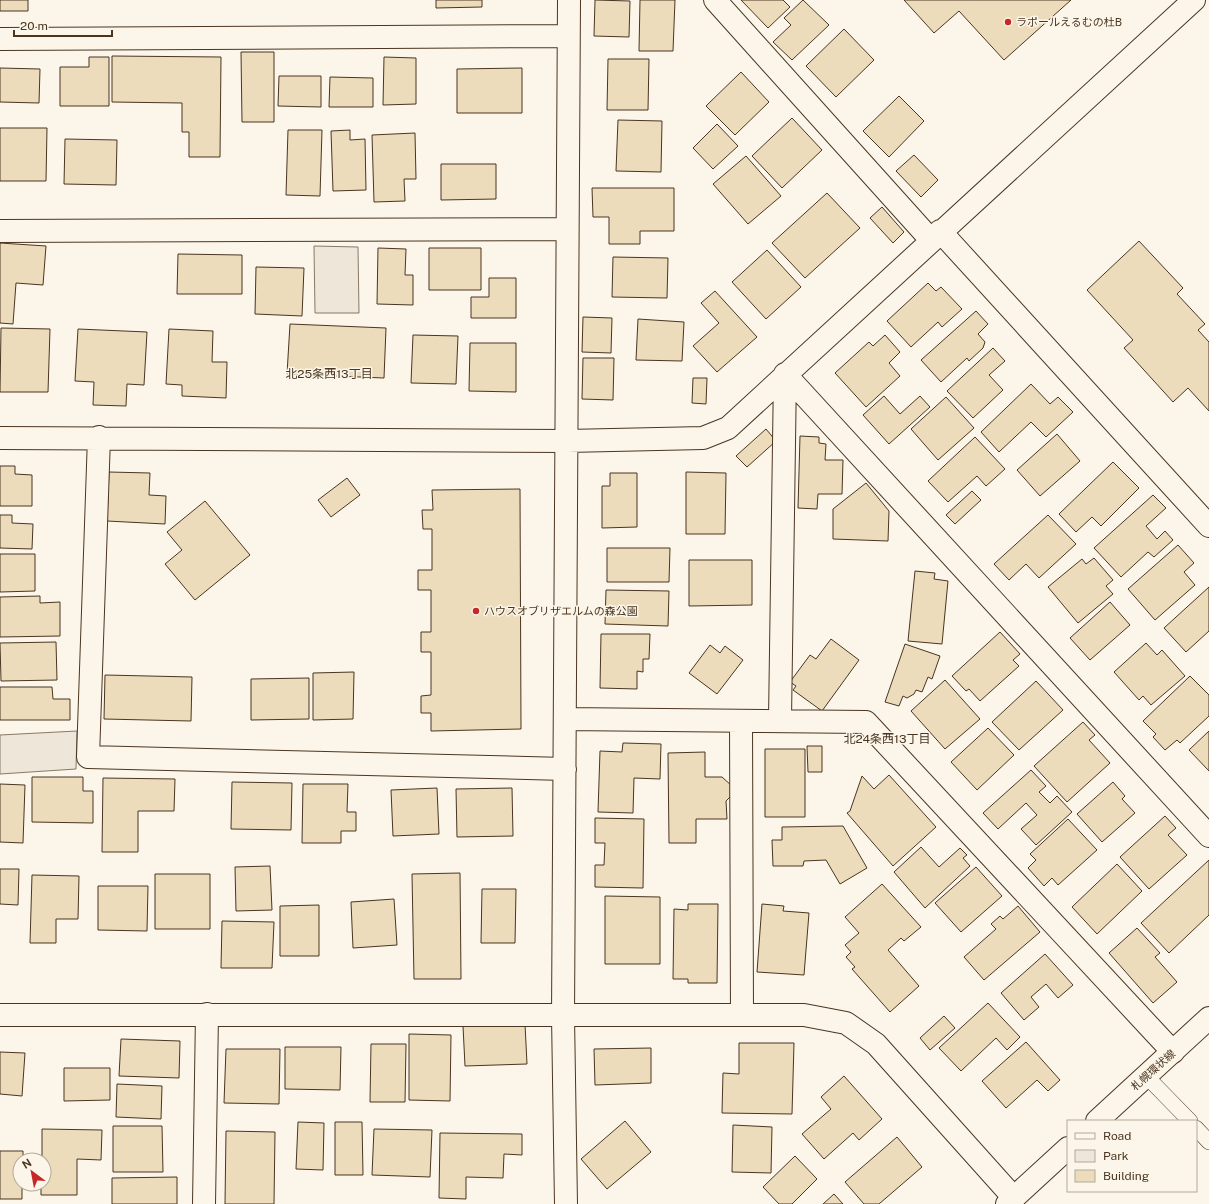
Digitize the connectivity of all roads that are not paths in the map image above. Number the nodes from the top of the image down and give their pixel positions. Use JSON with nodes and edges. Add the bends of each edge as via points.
{"nodes":[{"id":1,"x":569,"y":0,"type":"edge"},
{"id":2,"x":715,"y":0,"type":"edge"},
{"id":3,"x":1194,"y":0,"type":"edge"},
{"id":4,"x":568,"y":36,"type":"junction"},
{"id":5,"x":0,"y":39,"type":"edge"},
{"id":6,"x":567,"y":229,"type":"junction"},
{"id":7,"x":0,"y":232,"type":"edge"},
{"id":8,"x":936,"y":235,"type":"junction"},
{"id":9,"x":786,"y":374,"type":"junction"},
{"id":10,"x":99,"y":437,"type":"junction"},
{"id":11,"x":0,"y":438,"type":"edge"},
{"id":12,"x":567,"y":441,"type":"junction"},
{"id":13,"x":1209,"y":526,"type":"edge"},
{"id":14,"x":565,"y":719,"type":"junction"},
{"id":15,"x":780,"y":720,"type":"junction"},
{"id":16,"x":741,"y":721,"type":"junction"},
{"id":17,"x":565,"y":769,"type":"junction"},
{"id":18,"x":1209,"y":836,"type":"edge"},
{"id":19,"x":207,"y":1014,"type":"junction"},
{"id":20,"x":0,"y":1015,"type":"edge"},
{"id":21,"x":742,"y":1015,"type":"junction"},
{"id":22,"x":563,"y":1016,"type":"junction"},
{"id":23,"x":1209,"y":1018,"type":"edge"},
{"id":24,"x":1173,"y":1052,"type":"junction"},
{"id":25,"x":1146,"y":1076,"type":"junction"},
{"id":26,"x":1098,"y":1120,"type":"edge"},
{"id":27,"x":1189,"y":1120,"type":"edge"},
{"id":28,"x":1197,"y":1129,"type":"edge"},
{"id":29,"x":1209,"y":1142,"type":"edge"},
{"id":30,"x":1067,"y":1149,"type":"edge"},
{"id":31,"x":1010,"y":1201,"type":"edge"},
{"id":32,"x":204,"y":1204,"type":"edge"},
{"id":33,"x":566,"y":1204,"type":"edge"}],
"edges":[{"from":1,"to":4,"type":"street"},
{"from":2,"to":8,"type":"street"},
{"from":3,"to":8,"type":"street"},
{"from":4,"to":5,"type":"street"},
{"from":4,"to":6,"type":"street"},
{"from":6,"to":7,"type":"street"},
{"from":6,"to":12,"type":"street"},
{"from":8,"to":9,"type":"street"},
{"from":8,"to":13,"type":"street"},
{"from":9,"to":12,"type":"street","via":[[728,428],[703,438]]},
{"from":9,"to":15,"type":"street"},
{"from":9,"to":18,"type":"street"},
{"from":10,"to":11,"type":"street"},
{"from":10,"to":12,"type":"street"},
{"from":10,"to":17,"type":"street","via":[[88,757]]},
{"from":12,"to":14,"type":"street"},
{"from":14,"to":16,"type":"street"},
{"from":14,"to":17,"type":"street"},
{"from":15,"to":16,"type":"street"},
{"from":15,"to":24,"type":"street","via":[[866,722]]},
{"from":16,"to":21,"type":"street"},
{"from":17,"to":22,"type":"street"},
{"from":19,"to":20,"type":"street"},
{"from":19,"to":22,"type":"street"},
{"from":19,"to":32,"type":"street"},
{"from":21,"to":22,"type":"street"},
{"from":21,"to":31,"type":"street","via":[[804,1015],[846,1023],[876,1044]]},
{"from":22,"to":33,"type":"street"},
{"from":23,"to":24,"type":"street","name":"札幌環状線"},
{"from":24,"to":25,"type":"street","name":"札幌環状線"},
{"from":25,"to":26,"type":"street","name":"札幌環状線"},
{"from":25,"to":27,"type":"lane"},
{"from":28,"to":29,"type":"lane"},
{"from":30,"to":31,"type":"street"}]}
